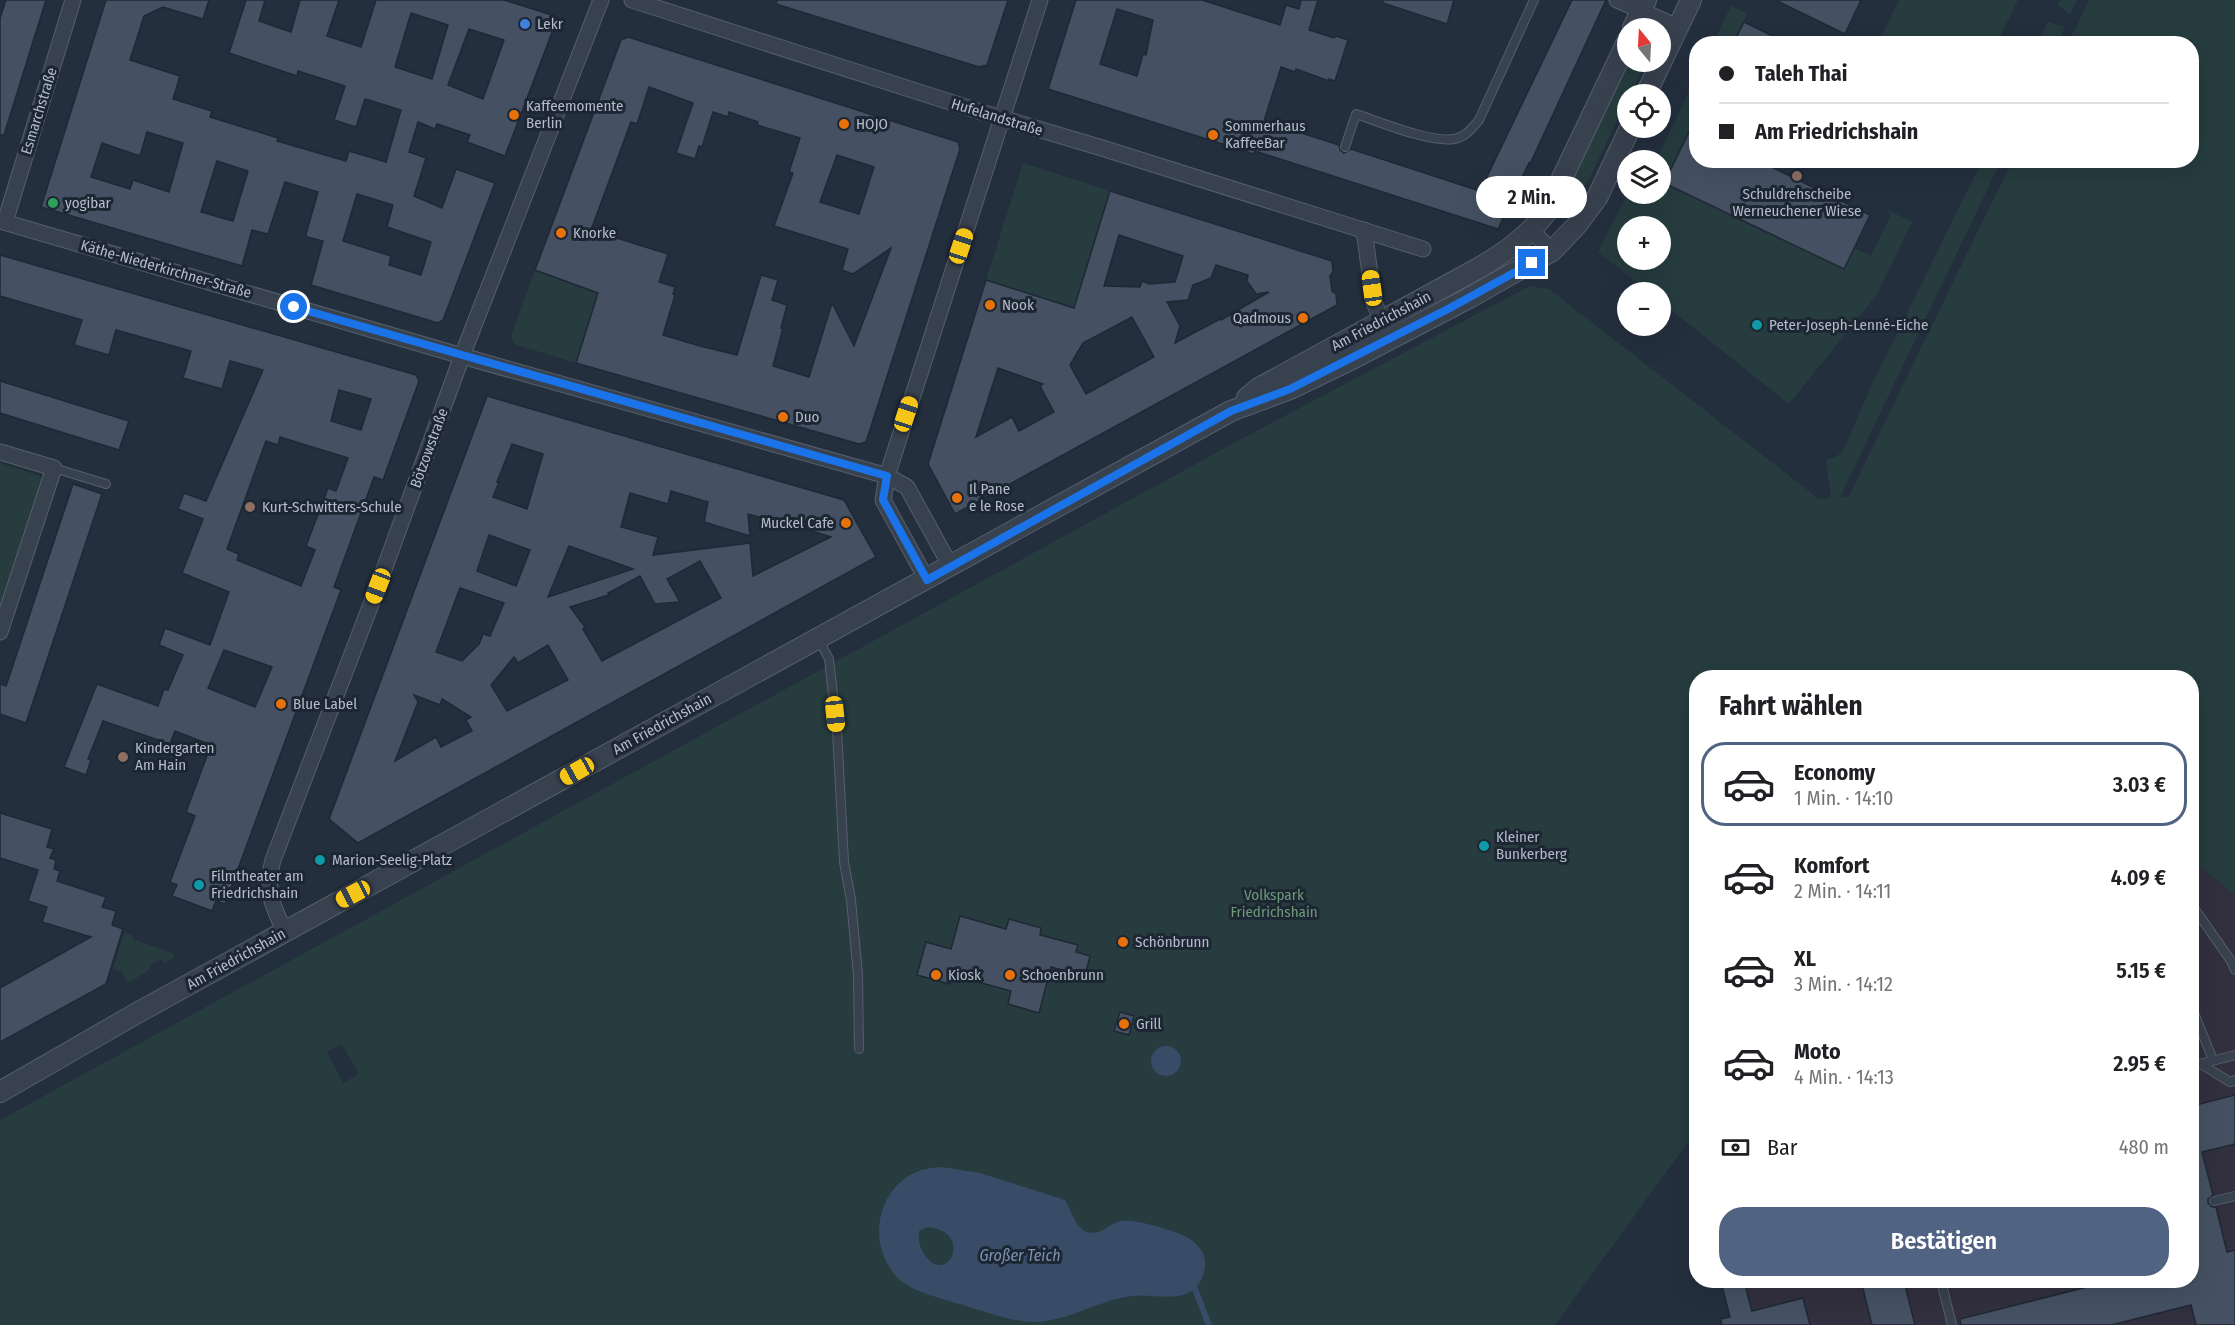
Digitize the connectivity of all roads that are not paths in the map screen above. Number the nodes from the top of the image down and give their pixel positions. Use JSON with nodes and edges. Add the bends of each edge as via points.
{"nodes":[{"id":1,"x":73,"y":0,"type":"edge"},
{"id":2,"x":602,"y":0,"type":"edge"},
{"id":3,"x":632,"y":0,"type":"edge"},
{"id":4,"x":1040,"y":0,"type":"edge"},
{"id":5,"x":1534,"y":0,"type":"edge"},
{"id":6,"x":1617,"y":0,"type":"edge"},
{"id":7,"x":1691,"y":0,"type":"edge"},
{"id":8,"x":1640,"y":13,"type":"edge"},
{"id":9,"x":1678,"y":27,"type":"junction"},
{"id":10,"x":1617,"y":63,"type":"edge"},
{"id":11,"x":1651,"y":84,"type":"edge"},
{"id":12,"x":1002,"y":118,"type":"junction"},
{"id":13,"x":1625,"y":138,"type":"edge"},
{"id":14,"x":1345,"y":147,"type":"dead end"},
{"id":15,"x":2,"y":222,"type":"edge"},
{"id":16,"x":1364,"y":230,"type":"junction"},
{"id":17,"x":1532,"y":231,"type":"junction"},
{"id":18,"x":1423,"y":249,"type":"dead end"},
{"id":19,"x":1551,"y":251,"type":"junction"},
{"id":20,"x":1382,"y":320,"type":"junction"},
{"id":21,"x":462,"y":356,"type":"junction"},
{"id":22,"x":1231,"y":411,"type":"junction"},
{"id":23,"x":0,"y":452,"type":"edge"},
{"id":24,"x":54,"y":468,"type":"junction"},
{"id":25,"x":887,"y":476,"type":"junction"},
{"id":26,"x":106,"y":484,"type":"dead end"},
{"id":27,"x":951,"y":567,"type":"junction"},
{"id":28,"x":927,"y":580,"type":"junction"},
{"id":29,"x":0,"y":632,"type":"edge"},
{"id":30,"x":818,"y":639,"type":"junction"},
{"id":31,"x":2199,"y":915,"type":"edge"},
{"id":32,"x":285,"y":932,"type":"junction"},
{"id":33,"x":2235,"y":970,"type":"edge"},
{"id":34,"x":2199,"y":1025,"type":"edge"},
{"id":35,"x":859,"y":1049,"type":"dead end"},
{"id":36,"x":2235,"y":1055,"type":"edge"},
{"id":37,"x":2213,"y":1060,"type":"junction"},
{"id":38,"x":2201,"y":1064,"type":"joint"},
{"id":39,"x":2235,"y":1080,"type":"edge"},
{"id":40,"x":0,"y":1092,"type":"edge"},
{"id":41,"x":2235,"y":1196,"type":"edge"},
{"id":42,"x":2214,"y":1201,"type":"dead end"},
{"id":43,"x":1943,"y":1288,"type":"edge"},
{"id":44,"x":1952,"y":1325,"type":"edge"}],
"edges":[{"from":1,"to":15,"type":"street","name":"Esmarchstraße"},
{"from":2,"to":21,"type":"street","name":"Bötzowstraße"},
{"from":3,"to":12,"type":"street","name":"Hufelandstraße"},
{"from":4,"to":12,"type":"street"},
{"from":5,"to":14,"type":"lane","via":[[1479,120],[1469,133],[1455,139],[1436,139],[1356,114]]},
{"from":6,"to":8,"type":"street"},
{"from":7,"to":9,"type":"street"},
{"from":8,"to":9,"type":"street"},
{"from":9,"to":11,"type":"street"},
{"from":10,"to":17,"type":"street","name":"Am Friedrichshain","via":[[1545,214]]},
{"from":12,"to":16,"type":"street","name":"Hufelandstraße"},
{"from":12,"to":25,"type":"street"},
{"from":13,"to":19,"type":"street","name":"Am Friedrichshain","via":[[1597,198]]},
{"from":15,"to":21,"type":"street","name":"Käthe-Niederkirchner-Straße"},
{"from":16,"to":18,"type":"street","name":"Hufelandstraße"},
{"from":16,"to":20,"type":"street","via":[[1374,303]]},
{"from":17,"to":19,"type":"street"},
{"from":17,"to":20,"type":"street","name":"Am Friedrichshain","via":[[1501,255]]},
{"from":19,"to":22,"type":"street","name":"Am Friedrichshain","via":[[1364,353],[1290,389]]},
{"from":20,"to":22,"type":"street","name":"Am Friedrichshain","via":[[1259,388]]},
{"from":21,"to":25,"type":"street","name":"Käthe-Niederkirchner-Straße"},
{"from":21,"to":32,"type":"street","name":"Bötzowstraße","via":[[273,860],[269,893]]},
{"from":22,"to":27,"type":"street","name":"Am Friedrichshain"},
{"from":23,"to":24,"type":"street"},
{"from":24,"to":26,"type":"lane"},
{"from":24,"to":29,"type":"street"},
{"from":25,"to":27,"type":"street","name":"Käthe-Niederkirchner-Straße","via":[[907,487]]},
{"from":25,"to":28,"type":"street","via":[[883,500]]},
{"from":27,"to":28,"type":"street","name":"Am Friedrichshain"},
{"from":28,"to":30,"type":"street","name":"Am Friedrichshain"},
{"from":30,"to":32,"type":"street","name":"Am Friedrichshain"},
{"from":30,"to":35,"type":"lane","via":[[829,659],[837,730],[844,862],[858,975]]},
{"from":31,"to":33,"type":"lane"},
{"from":32,"to":40,"type":"street","name":"Am Friedrichshain"},
{"from":34,"to":37,"type":"lane"},
{"from":36,"to":37,"type":"lane"},
{"from":37,"to":38,"type":"lane"},
{"from":38,"to":39,"type":"lane","via":[[2230,1082]]},
{"from":41,"to":42,"type":"lane"},
{"from":43,"to":44,"type":"lane"}]}
